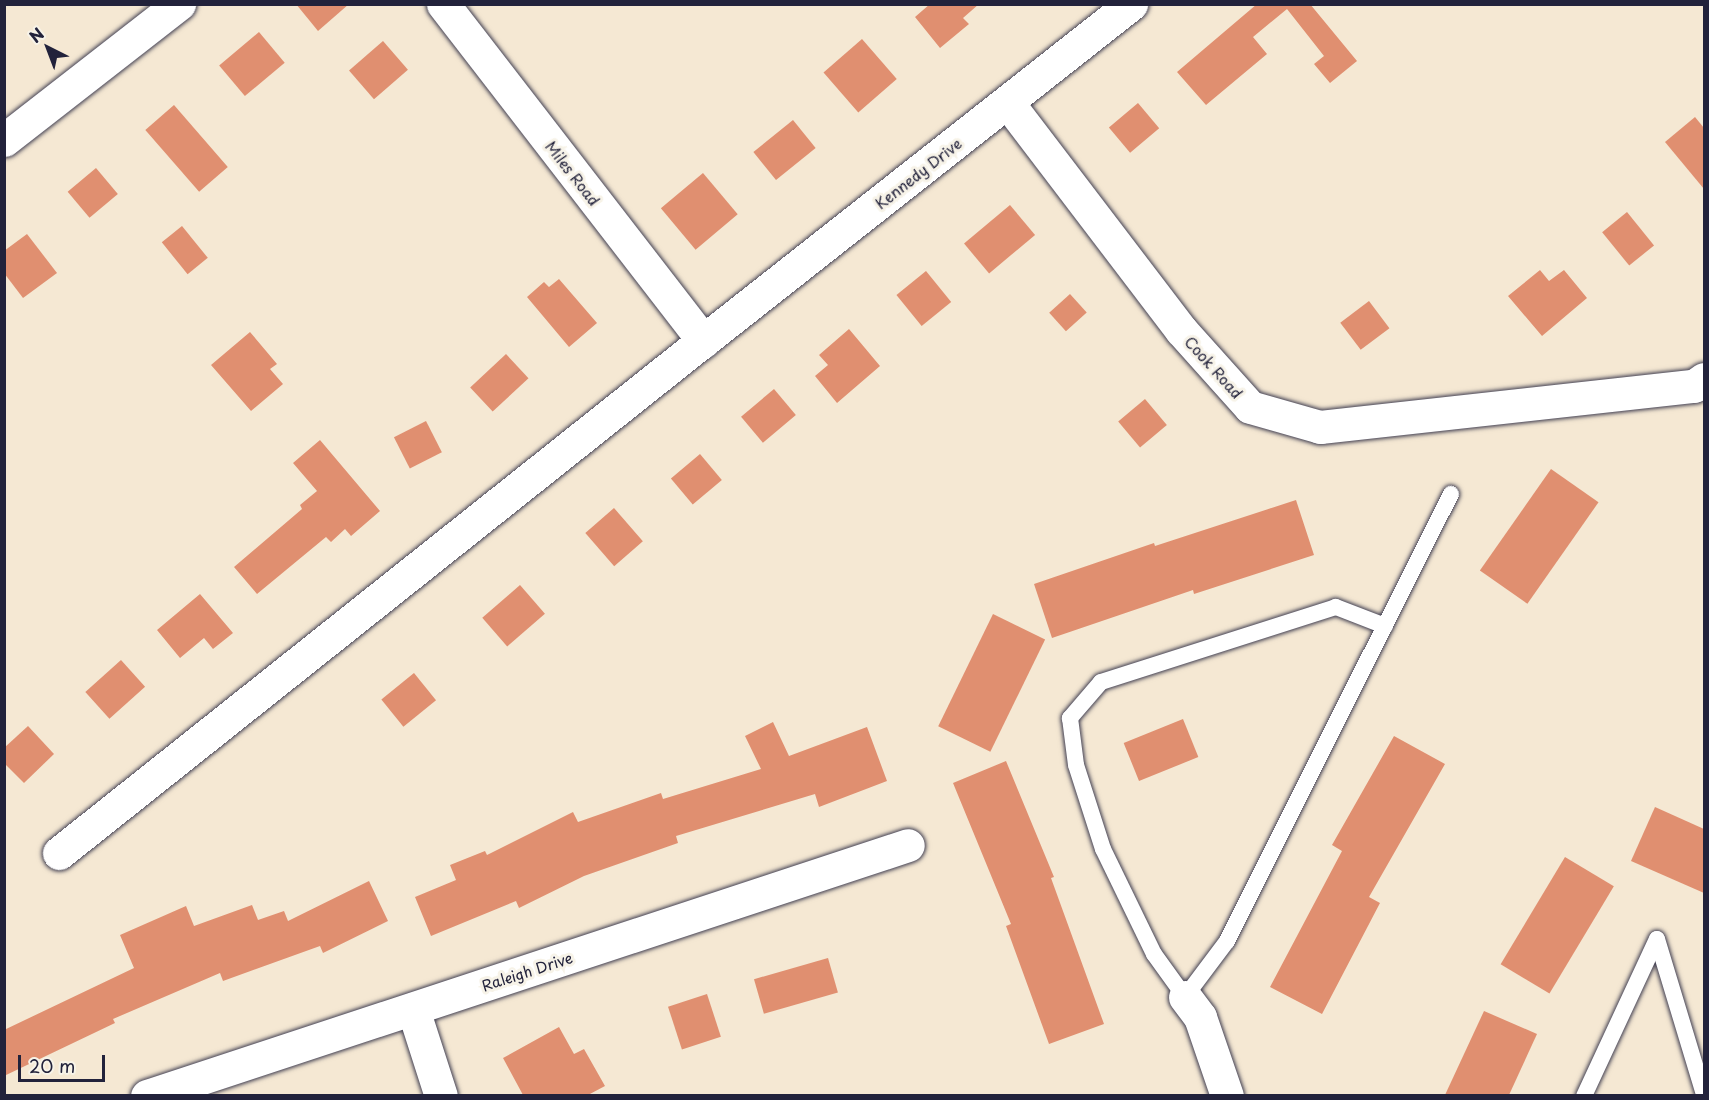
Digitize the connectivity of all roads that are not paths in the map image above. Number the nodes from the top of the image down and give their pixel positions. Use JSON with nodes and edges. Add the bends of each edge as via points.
{"nodes":[{"id":1,"x":179,"y":4,"type":"edge"},
{"id":2,"x":443,"y":4,"type":"edge"},
{"id":3,"x":1131,"y":4,"type":"edge"},
{"id":4,"x":1008,"y":103,"type":"junction"},
{"id":5,"x":4,"y":140,"type":"edge"},
{"id":6,"x":703,"y":341,"type":"junction"},
{"id":7,"x":1704,"y":379,"type":"edge"},
{"id":8,"x":1451,"y":494,"type":"dead end"},
{"id":9,"x":1385,"y":626,"type":"junction"},
{"id":10,"x":908,"y":845,"type":"dead end"},
{"id":11,"x":59,"y":853,"type":"dead end"},
{"id":12,"x":1185,"y":997,"type":"junction"},
{"id":13,"x":412,"y":1009,"type":"junction"},
{"id":14,"x":147,"y":1095,"type":"edge"},
{"id":15,"x":441,"y":1095,"type":"edge"},
{"id":16,"x":1227,"y":1095,"type":"edge"},
{"id":17,"x":1584,"y":1095,"type":"edge"},
{"id":18,"x":1704,"y":1095,"type":"edge"}],
"edges":[{"from":1,"to":5,"type":"street"},
{"from":2,"to":6,"type":"street","name":"Miles Road"},
{"from":3,"to":4,"type":"street","name":"Kennedy Drive"},
{"from":4,"to":6,"type":"street","name":"Kennedy Drive"},
{"from":4,"to":7,"type":"street","name":"Cook Road","via":[[1181,330],[1250,407],[1320,427],[1694,386]]},
{"from":6,"to":11,"type":"street","name":"Kennedy Drive"},
{"from":8,"to":9,"type":"lane"},
{"from":9,"to":12,"type":"lane","via":[[1227,941]]},
{"from":9,"to":12,"type":"lane","via":[[1336,607],[1101,682],[1070,718],[1076,765],[1103,849],[1154,954]]},
{"from":10,"to":13,"type":"street","name":"Raleigh Drive"},
{"from":12,"to":16,"type":"street","via":[[1200,1017]]},
{"from":13,"to":14,"type":"street","name":"Raleigh Drive"},
{"from":13,"to":15,"type":"street"},
{"from":17,"to":18,"type":"lane","via":[[1657,939]]}]}
